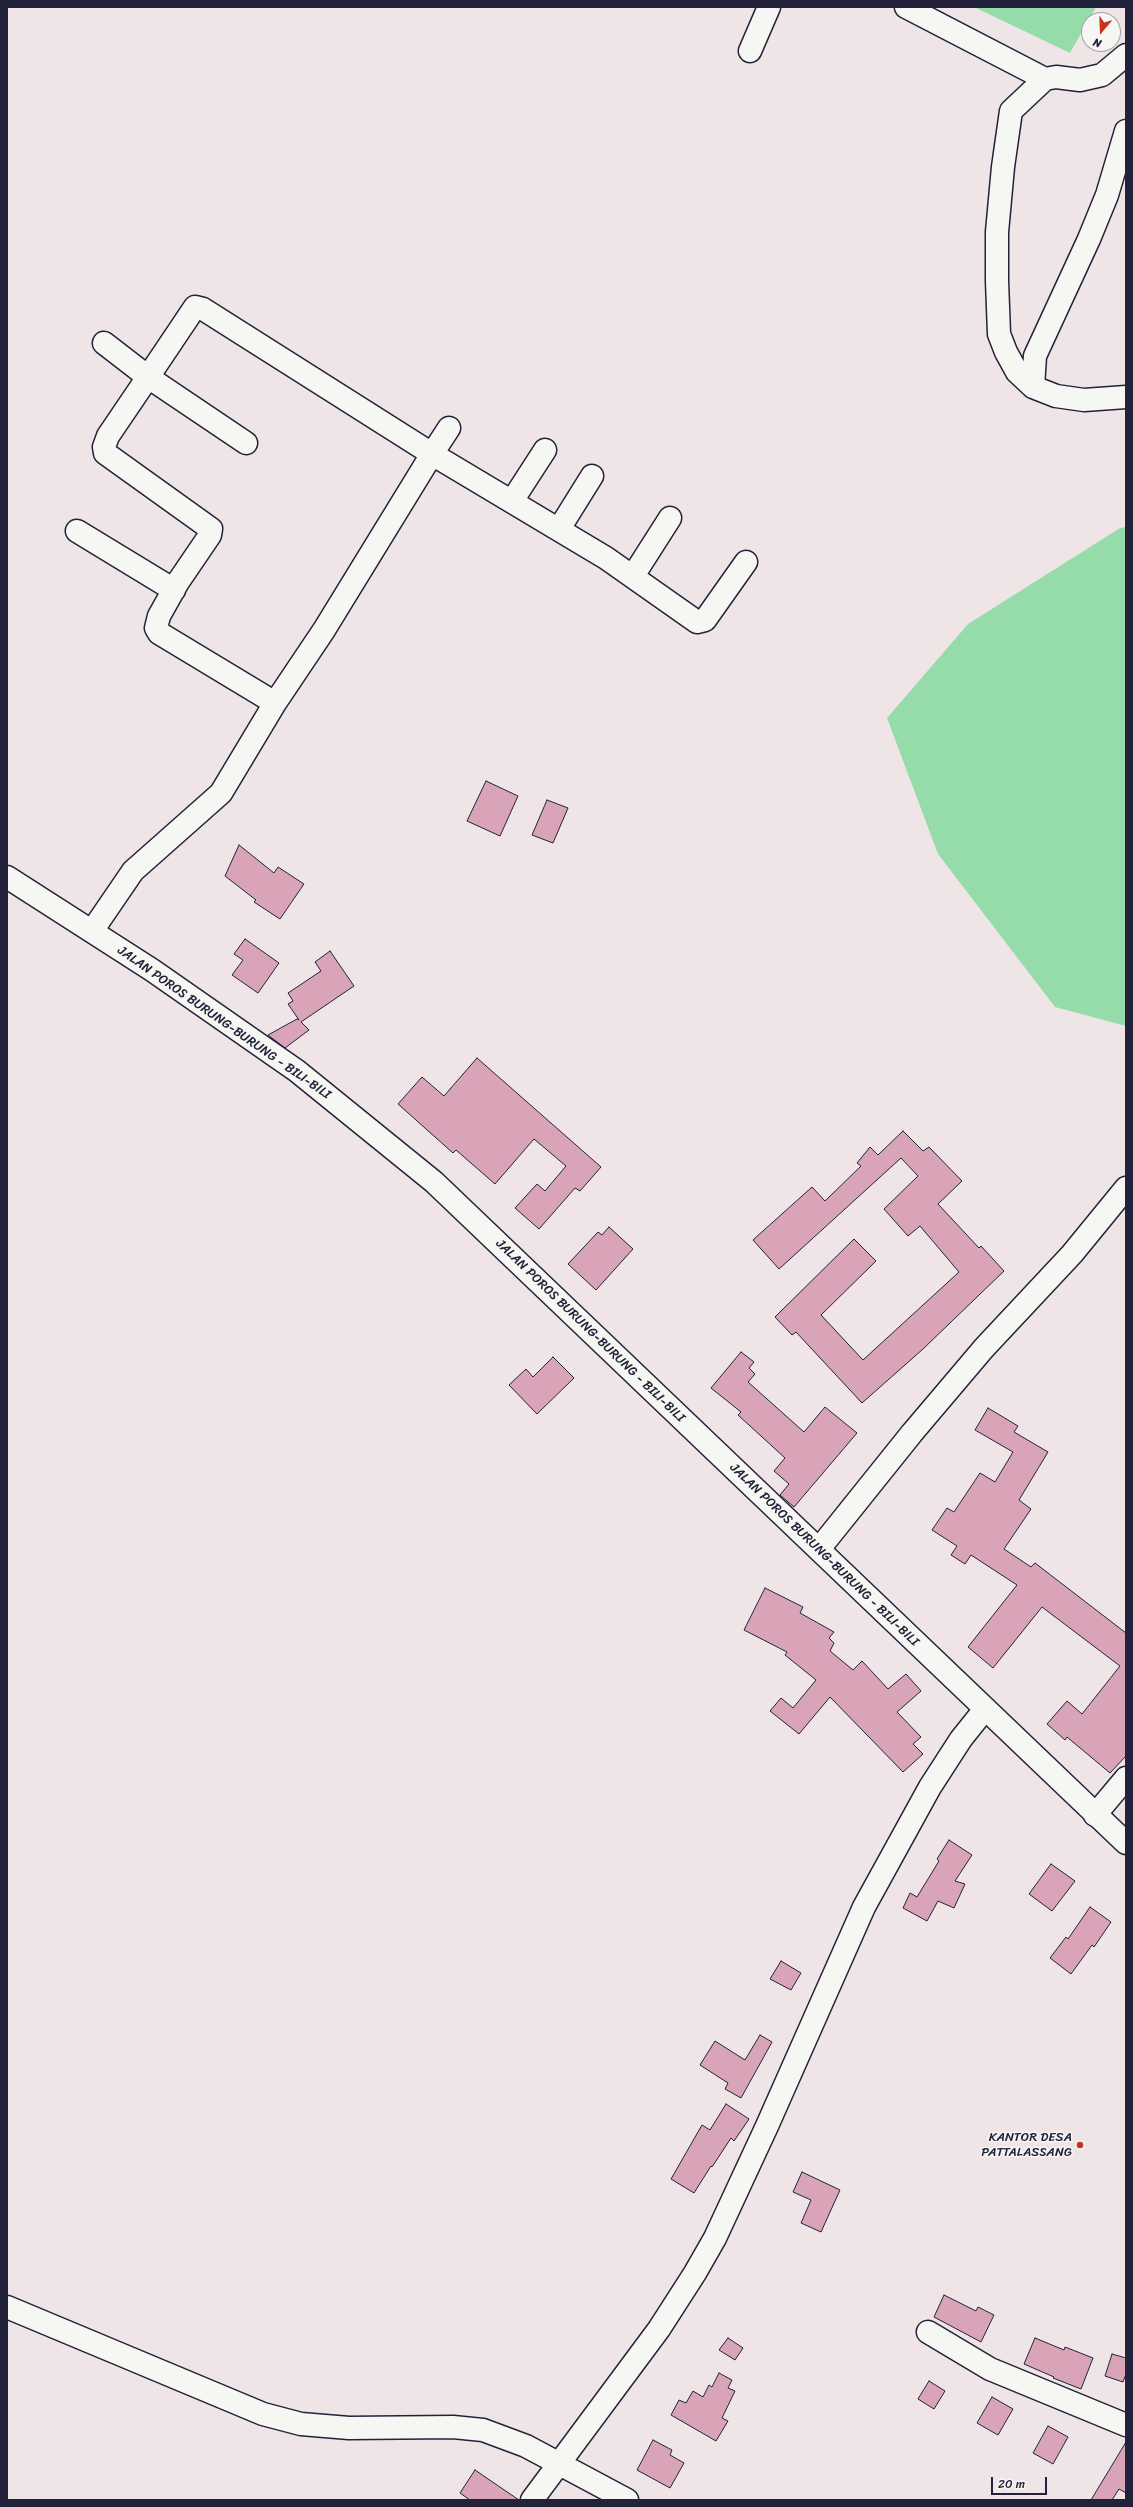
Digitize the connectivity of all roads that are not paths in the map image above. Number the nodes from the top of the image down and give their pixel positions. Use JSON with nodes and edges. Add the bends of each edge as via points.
{"nodes":[{"id":1,"x":769,"y":7,"type":"edge"},
{"id":2,"x":906,"y":7,"type":"edge"},
{"id":3,"x":750,"y":52,"type":"dead end"},
{"id":4,"x":1126,"y":55,"type":"edge"},
{"id":5,"x":1045,"y":79,"type":"junction"},
{"id":6,"x":1126,"y":131,"type":"edge"},
{"id":7,"x":104,"y":343,"type":"dead end"},
{"id":8,"x":148,"y":377,"type":"junction"},
{"id":9,"x":1033,"y":386,"type":"junction"},
{"id":10,"x":1126,"y":397,"type":"edge"},
{"id":11,"x":449,"y":428,"type":"dead end"},
{"id":12,"x":246,"y":443,"type":"dead end"},
{"id":13,"x":545,"y":450,"type":"dead end"},
{"id":14,"x":432,"y":454,"type":"junction"},
{"id":15,"x":592,"y":476,"type":"dead end"},
{"id":16,"x":512,"y":501,"type":"junction"},
{"id":17,"x":670,"y":518,"type":"dead end"},
{"id":18,"x":559,"y":529,"type":"junction"},
{"id":19,"x":77,"y":531,"type":"dead end"},
{"id":20,"x":746,"y":562,"type":"dead end"},
{"id":21,"x":633,"y":576,"type":"junction"},
{"id":22,"x":174,"y":590,"type":"junction"},
{"id":23,"x":275,"y":703,"type":"junction"},
{"id":24,"x":7,"y":877,"type":"edge"},
{"id":25,"x":92,"y":931,"type":"junction"},
{"id":26,"x":1126,"y":1188,"type":"edge"},
{"id":27,"x":819,"y":1549,"type":"junction"},
{"id":28,"x":985,"y":1709,"type":"junction"},
{"id":29,"x":1126,"y":1778,"type":"edge"},
{"id":30,"x":1095,"y":1815,"type":"junction"},
{"id":31,"x":1126,"y":1843,"type":"edge"},
{"id":32,"x":7,"y":2307,"type":"edge"},
{"id":33,"x":928,"y":2332,"type":"dead end"},
{"id":34,"x":1126,"y":2425,"type":"edge"},
{"id":35,"x":559,"y":2464,"type":"junction"},
{"id":36,"x":532,"y":2500,"type":"edge"},
{"id":37,"x":627,"y":2500,"type":"edge"}],
"edges":[{"from":1,"to":3,"type":"street"},
{"from":2,"to":5,"type":"street"},
{"from":4,"to":5,"type":"street","via":[[1102,75],[1080,80],[1056,77]]},
{"from":5,"to":9,"type":"street","via":[[1011,110],[998,232],[999,334],[1017,372]]},
{"from":6,"to":9,"type":"street","via":[[1107,195],[1034,356]]},
{"from":7,"to":8,"type":"street"},
{"from":8,"to":12,"type":"street"},
{"from":8,"to":14,"type":"street","via":[[185,319],[195,307],[199,307]]},
{"from":8,"to":22,"type":"street","via":[[108,436],[104,447],[105,453],[211,529],[210,536]]},
{"from":9,"to":10,"type":"street","via":[[1056,396],[1084,400]]},
{"from":11,"to":14,"type":"street"},
{"from":13,"to":16,"type":"street"},
{"from":14,"to":16,"type":"street"},
{"from":14,"to":23,"type":"street","via":[[324,630]]},
{"from":15,"to":18,"type":"street"},
{"from":16,"to":18,"type":"street"},
{"from":17,"to":21,"type":"street"},
{"from":18,"to":21,"type":"street"},
{"from":19,"to":22,"type":"street"},
{"from":20,"to":21,"type":"street","via":[[705,620],[700,622]]},
{"from":22,"to":23,"type":"street","via":[[157,622],[159,633]]},
{"from":23,"to":25,"type":"street","via":[[221,793],[132,871]]},
{"from":24,"to":25,"type":"street","name":"JALAN POROS BURUNG-BURUNG - BILI-BILI"},
{"from":25,"to":27,"type":"street","name":"JALAN POROS BURUNG-BURUNG - BILI-BILI","via":[[297,1071],[434,1182]]},
{"from":26,"to":27,"type":"street","via":[[1072,1254],[984,1348]]},
{"from":27,"to":28,"type":"street","name":"JALAN POROS BURUNG-BURUNG - BILI-BILI"},
{"from":28,"to":30,"type":"street","name":"JALAN POROS BURUNG-BURUNG - BILI-BILI"},
{"from":28,"to":35,"type":"street","via":[[961,1739],[930,1787],[864,1907],[715,2238],[659,2329]]},
{"from":29,"to":30,"type":"street"},
{"from":30,"to":31,"type":"street","name":"JALAN POROS BURUNG-BURUNG - BILI-BILI"},
{"from":32,"to":35,"type":"street","via":[[263,2414],[301,2424],[348,2428],[453,2427],[483,2430],[526,2446]]},
{"from":33,"to":34,"type":"street","via":[[990,2368]]},
{"from":35,"to":36,"type":"street"},
{"from":35,"to":37,"type":"street"}]}
